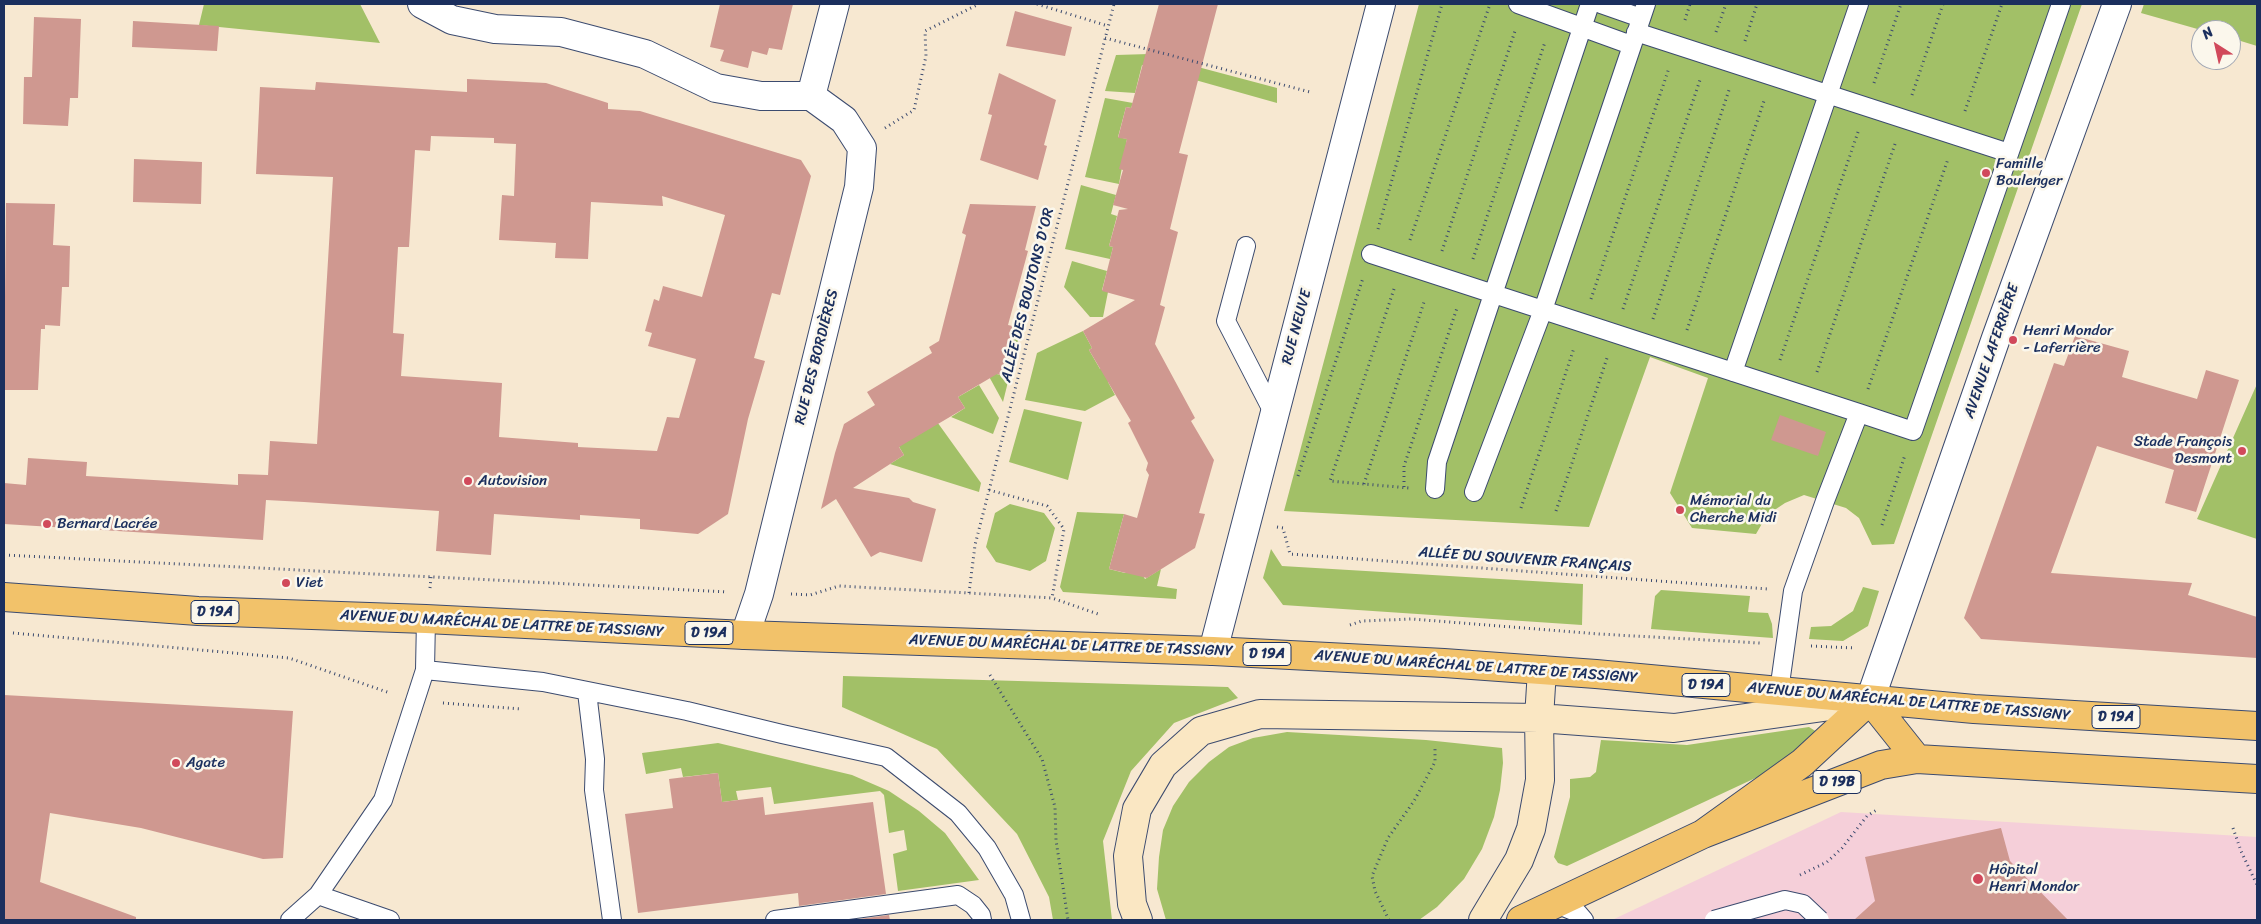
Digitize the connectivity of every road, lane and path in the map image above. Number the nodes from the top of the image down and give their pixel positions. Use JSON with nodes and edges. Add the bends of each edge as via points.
{"nodes":[{"id":1,"x":422,"y":4,"type":"edge"},
{"id":2,"x":835,"y":4,"type":"edge"},
{"id":3,"x":979,"y":4,"type":"edge"},
{"id":4,"x":1037,"y":4,"type":"edge"},
{"id":5,"x":1114,"y":4,"type":"edge"},
{"id":6,"x":1381,"y":4,"type":"edge"},
{"id":7,"x":1590,"y":4,"type":"edge"},
{"id":8,"x":1601,"y":4,"type":"edge"},
{"id":9,"x":1690,"y":4,"type":"edge"},
{"id":10,"x":1726,"y":4,"type":"edge"},
{"id":11,"x":1757,"y":4,"type":"edge"},
{"id":12,"x":1860,"y":4,"type":"edge"},
{"id":13,"x":1901,"y":4,"type":"edge"},
{"id":14,"x":1943,"y":4,"type":"edge"},
{"id":15,"x":2002,"y":4,"type":"edge"},
{"id":16,"x":2061,"y":4,"type":"edge"},
{"id":17,"x":2117,"y":4,"type":"edge"},
{"id":18,"x":1521,"y":5,"type":"edge"},
{"id":19,"x":1554,"y":17,"type":"junction"},
{"id":20,"x":1639,"y":25,"type":"edge"},
{"id":21,"x":1108,"y":26,"type":"junction"},
{"id":22,"x":1582,"y":27,"type":"junction"},
{"id":23,"x":1105,"y":38,"type":"junction"},
{"id":24,"x":1676,"y":45,"type":"junction"},
{"id":25,"x":1709,"y":55,"type":"junction"},
{"id":26,"x":1737,"y":64,"type":"junction"},
{"id":27,"x":1772,"y":76,"type":"junction"},
{"id":28,"x":1310,"y":92,"type":"dead end"},
{"id":29,"x":1828,"y":94,"type":"junction"},
{"id":30,"x":810,"y":96,"type":"junction"},
{"id":31,"x":1866,"y":106,"type":"junction"},
{"id":32,"x":1904,"y":118,"type":"junction"},
{"id":33,"x":880,"y":131,"type":"dead end"},
{"id":34,"x":1956,"y":135,"type":"junction"},
{"id":35,"x":2009,"y":153,"type":"junction"},
{"id":36,"x":1246,"y":246,"type":"dead end"},
{"id":37,"x":1372,"y":254,"type":"dead end"},
{"id":38,"x":1434,"y":274,"type":"junction"},
{"id":39,"x":1465,"y":284,"type":"junction"},
{"id":40,"x":1494,"y":294,"type":"junction"},
{"id":41,"x":1543,"y":310,"type":"junction"},
{"id":42,"x":1583,"y":323,"type":"junction"},
{"id":43,"x":1615,"y":334,"type":"junction"},
{"id":44,"x":1644,"y":343,"type":"junction"},
{"id":45,"x":1679,"y":354,"type":"junction"},
{"id":46,"x":1733,"y":372,"type":"junction"},
{"id":47,"x":1772,"y":384,"type":"junction"},
{"id":48,"x":1809,"y":397,"type":"junction"},
{"id":49,"x":1859,"y":413,"type":"junction"},
{"id":50,"x":1274,"y":414,"type":"junction"},
{"id":51,"x":1914,"y":431,"type":"junction"},
{"id":52,"x":1330,"y":481,"type":"dead end"},
{"id":53,"x":1364,"y":484,"type":"junction"},
{"id":54,"x":1404,"y":487,"type":"junction"},
{"id":55,"x":1435,"y":489,"type":"joint"},
{"id":56,"x":989,"y":490,"type":"junction"},
{"id":57,"x":1474,"y":492,"type":"dead end"},
{"id":58,"x":1521,"y":508,"type":"dead end"},
{"id":59,"x":1556,"y":511,"type":"dead end"},
{"id":60,"x":1882,"y":525,"type":"dead end"},
{"id":61,"x":1274,"y":527,"type":"dead end"},
{"id":62,"x":4,"y":555,"type":"edge"},
{"id":63,"x":1794,"y":591,"type":"junction"},
{"id":64,"x":969,"y":592,"type":"junction"},
{"id":65,"x":759,"y":594,"type":"junction"},
{"id":66,"x":4,"y":598,"type":"edge"},
{"id":67,"x":1052,"y":598,"type":"junction"},
{"id":68,"x":1103,"y":616,"type":"dead end"},
{"id":69,"x":426,"y":619,"type":"junction"},
{"id":70,"x":1342,"y":627,"type":"dead end"},
{"id":71,"x":13,"y":633,"type":"dead end"},
{"id":72,"x":745,"y":635,"type":"junction"},
{"id":73,"x":1784,"y":644,"type":"junction"},
{"id":74,"x":1862,"y":649,"type":"dead end"},
{"id":75,"x":1213,"y":651,"type":"junction"},
{"id":76,"x":425,"y":670,"type":"junction"},
{"id":77,"x":1542,"y":670,"type":"junction"},
{"id":78,"x":990,"y":674,"type":"dead end"},
{"id":79,"x":587,"y":692,"type":"junction"},
{"id":80,"x":1779,"y":692,"type":"junction"},
{"id":81,"x":1870,"y":700,"type":"junction"},
{"id":82,"x":413,"y":701,"type":"junction"},
{"id":83,"x":531,"y":710,"type":"dead end"},
{"id":84,"x":1539,"y":718,"type":"junction"},
{"id":85,"x":2257,"y":726,"type":"edge"},
{"id":86,"x":1435,"y":736,"type":"dead end"},
{"id":87,"x":1917,"y":759,"type":"junction"},
{"id":88,"x":2257,"y":779,"type":"edge"},
{"id":89,"x":1878,"y":809,"type":"dead end"},
{"id":90,"x":2233,"y":828,"type":"dead end"},
{"id":91,"x":1703,"y":834,"type":"junction"},
{"id":92,"x":1794,"y":877,"type":"dead end"},
{"id":93,"x":2257,"y":885,"type":"edge"},
{"id":94,"x":318,"y":895,"type":"junction"},
{"id":95,"x":1556,"y":904,"type":"junction"},
{"id":96,"x":795,"y":919,"type":"edge"},
{"id":97,"x":290,"y":920,"type":"edge"},
{"id":98,"x":390,"y":920,"type":"edge"},
{"id":99,"x":612,"y":920,"type":"edge"},
{"id":100,"x":775,"y":920,"type":"edge"},
{"id":101,"x":982,"y":920,"type":"edge"},
{"id":102,"x":1021,"y":920,"type":"edge"},
{"id":103,"x":1068,"y":920,"type":"edge"},
{"id":104,"x":1138,"y":920,"type":"edge"},
{"id":105,"x":1389,"y":920,"type":"edge"},
{"id":106,"x":1483,"y":920,"type":"edge"},
{"id":107,"x":1520,"y":920,"type":"edge"},
{"id":108,"x":1584,"y":920,"type":"edge"},
{"id":109,"x":1714,"y":920,"type":"edge"},
{"id":110,"x":1820,"y":920,"type":"edge"}],
"edges":[{"from":1,"to":30,"type":"street","via":[[452,20],[478,26],[561,32],[645,54],[716,88],[761,96]]},
{"from":2,"to":30,"type":"street"},
{"from":3,"to":33,"type":"path","via":[[925,31],[926,56],[914,110]]},
{"from":4,"to":21,"type":"path"},
{"from":5,"to":21,"type":"path","name":"ALLÉE DES BOUTONS D'OR"},
{"from":6,"to":50,"type":"street","name":"RUE NEUVE"},
{"from":7,"to":22,"type":"lane"},
{"from":8,"to":20,"type":"lane"},
{"from":9,"to":24,"type":"path"},
{"from":10,"to":25,"type":"path"},
{"from":11,"to":26,"type":"path"},
{"from":12,"to":29,"type":"lane"},
{"from":13,"to":31,"type":"path"},
{"from":14,"to":32,"type":"path"},
{"from":15,"to":34,"type":"path"},
{"from":16,"to":35,"type":"lane"},
{"from":17,"to":81,"type":"street","name":"AVENUE LAFERRIÈRE"},
{"from":18,"to":19,"type":"lane"},
{"from":18,"to":38,"type":"path"},
{"from":19,"to":22,"type":"lane"},
{"from":19,"to":39,"type":"path"},
{"from":20,"to":22,"type":"lane"},
{"from":20,"to":24,"type":"lane"},
{"from":20,"to":41,"type":"lane"},
{"from":21,"to":23,"type":"path","name":"ALLÉE DES BOUTONS D'OR"},
{"from":22,"to":40,"type":"lane"},
{"from":23,"to":28,"type":"path"},
{"from":23,"to":56,"type":"path","name":"ALLÉE DES BOUTONS D'OR"},
{"from":24,"to":25,"type":"lane"},
{"from":24,"to":42,"type":"path"},
{"from":25,"to":26,"type":"lane"},
{"from":25,"to":43,"type":"path"},
{"from":26,"to":27,"type":"lane"},
{"from":26,"to":44,"type":"path"},
{"from":27,"to":29,"type":"lane"},
{"from":27,"to":45,"type":"path"},
{"from":29,"to":31,"type":"lane"},
{"from":29,"to":46,"type":"lane"},
{"from":30,"to":65,"type":"street","name":"RUE DES BORDIÈRES","via":[[844,120],[862,148],[859,188]]},
{"from":31,"to":32,"type":"lane"},
{"from":31,"to":47,"type":"path"},
{"from":32,"to":34,"type":"lane"},
{"from":32,"to":48,"type":"path"},
{"from":34,"to":35,"type":"lane"},
{"from":34,"to":49,"type":"path"},
{"from":35,"to":51,"type":"lane"},
{"from":36,"to":50,"type":"lane","via":[[1226,321]]},
{"from":37,"to":38,"type":"lane"},
{"from":38,"to":39,"type":"lane"},
{"from":38,"to":53,"type":"path"},
{"from":39,"to":40,"type":"lane"},
{"from":39,"to":54,"type":"path","via":[[1404,466]]},
{"from":40,"to":41,"type":"lane"},
{"from":40,"to":55,"type":"lane","via":[[1437,462]]},
{"from":41,"to":42,"type":"lane"},
{"from":41,"to":57,"type":"lane"},
{"from":42,"to":43,"type":"lane"},
{"from":42,"to":58,"type":"path"},
{"from":43,"to":44,"type":"lane"},
{"from":43,"to":59,"type":"path"},
{"from":44,"to":45,"type":"lane"},
{"from":45,"to":46,"type":"lane"},
{"from":46,"to":47,"type":"lane"},
{"from":47,"to":48,"type":"lane"},
{"from":48,"to":49,"type":"lane"},
{"from":49,"to":51,"type":"lane"},
{"from":49,"to":63,"type":"lane"},
{"from":50,"to":75,"type":"street","name":"RUE NEUVE"},
{"from":51,"to":60,"type":"path"},
{"from":52,"to":53,"type":"path"},
{"from":53,"to":54,"type":"path"},
{"from":54,"to":55,"type":"path"},
{"from":56,"to":64,"type":"path","name":"ALLÉE DES BOUTONS D'OR","via":[[975,544]]},
{"from":56,"to":67,"type":"path","via":[[1048,506],[1064,529]]},
{"from":61,"to":63,"type":"path","name":"ALLÉE DU SOUVENIR FRANÇAIS","via":[[1283,528],[1290,554]]},
{"from":62,"to":65,"type":"path"},
{"from":63,"to":73,"type":"lane"},
{"from":64,"to":65,"type":"path","via":[[839,586],[810,595]]},
{"from":64,"to":67,"type":"path"},
{"from":65,"to":72,"type":"street","name":"RUE DES BORDIÈRES"},
{"from":66,"to":69,"type":"main road","name":"AVENUE DU MARÉCHAL DE LATTRE DE TASSIGNY","number":"D 19A","via":[[198,611]]},
{"from":67,"to":68,"type":"path"},
{"from":69,"to":72,"type":"main road","name":"AVENUE DU MARÉCHAL DE LATTRE DE TASSIGNY","number":"D 19A"},
{"from":69,"to":76,"type":"lane"},
{"from":70,"to":73,"type":"path","via":[[1362,621],[1412,619]]},
{"from":71,"to":82,"type":"path","via":[[288,658]]},
{"from":72,"to":75,"type":"main road","name":"AVENUE DU MARÉCHAL DE LATTRE DE TASSIGNY","number":"D 19A"},
{"from":73,"to":74,"type":"path"},
{"from":73,"to":80,"type":"lane"},
{"from":75,"to":77,"type":"main road","name":"AVENUE DU MARÉCHAL DE LATTRE DE TASSIGNY","number":"D 19A"},
{"from":76,"to":79,"type":"lane","via":[[543,682]]},
{"from":76,"to":82,"type":"lane"},
{"from":77,"to":80,"type":"main road","name":"AVENUE DU MARÉCHAL DE LATTRE DE TASSIGNY","number":"D 19A"},
{"from":77,"to":84,"type":"main road"},
{"from":78,"to":103,"type":"path","via":[[1042,759],[1055,807],[1056,840]]},
{"from":79,"to":99,"type":"lane","via":[[595,760],[594,790]]},
{"from":79,"to":102,"type":"lane","via":[[687,711],[886,757],[958,813],[987,848],[1014,895]]},
{"from":80,"to":81,"type":"main road","name":"AVENUE DU MARÉCHAL DE LATTRE DE TASSIGNY","number":"D 19A"},
{"from":81,"to":84,"type":"main road","via":[[1674,728]]},
{"from":81,"to":85,"type":"main road","name":"AVENUE DU MARÉCHAL DE LATTRE DE TASSIGNY","number":"D 19A"},
{"from":81,"to":87,"type":"main road"},
{"from":81,"to":91,"type":"main road","via":[[1802,763]]},
{"from":82,"to":83,"type":"path"},
{"from":82,"to":94,"type":"lane","via":[[383,800]]},
{"from":84,"to":104,"type":"main road","via":[[1260,714],[1201,731],[1164,765],[1138,810],[1128,856],[1132,904]]},
{"from":84,"to":106,"type":"main road","via":[[1540,780],[1531,829],[1519,860]]},
{"from":86,"to":105,"type":"path","via":[[1435,762],[1414,802],[1388,838],[1372,876],[1375,891]]},
{"from":87,"to":88,"type":"main road","number":"D 19B"},
{"from":87,"to":91,"type":"main road","number":"D 19B","via":[[1881,765]]},
{"from":89,"to":92,"type":"path","via":[[1867,816],[1827,862]]},
{"from":90,"to":93,"type":"path"},
{"from":91,"to":95,"type":"main road","number":"D 19B"},
{"from":94,"to":97,"type":"lane"},
{"from":94,"to":98,"type":"lane"},
{"from":95,"to":107,"type":"main road","number":"D 19B"},
{"from":95,"to":108,"type":"lane","via":[[1578,913]]},
{"from":96,"to":100,"type":"lane"},
{"from":96,"to":101,"type":"lane","via":[[958,895],[974,905]]},
{"from":109,"to":110,"type":"lane","bridge":true,"via":[[1784,900],[1803,904]]}]}
